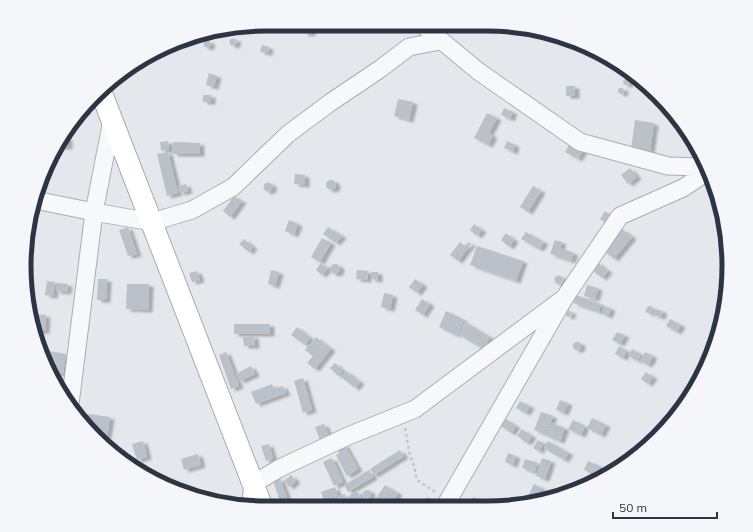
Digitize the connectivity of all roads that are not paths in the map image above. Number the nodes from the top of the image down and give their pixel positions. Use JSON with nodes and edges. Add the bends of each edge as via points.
{"nodes":[{"id":1,"x":429,"y":31,"type":"edge"},
{"id":2,"x":440,"y":41,"type":"junction"},
{"id":3,"x":103,"y":97,"type":"edge"},
{"id":4,"x":112,"y":120,"type":"junction"},
{"id":5,"x":700,"y":167,"type":"edge"},
{"id":6,"x":703,"y":174,"type":"edge"},
{"id":7,"x":40,"y":201,"type":"edge"},
{"id":8,"x":94,"y":212,"type":"junction"},
{"id":9,"x":152,"y":222,"type":"junction"},
{"id":10,"x":565,"y":297,"type":"junction"},
{"id":11,"x":71,"y":397,"type":"edge"},
{"id":12,"x":253,"y":484,"type":"junction"},
{"id":13,"x":251,"y":500,"type":"edge"},
{"id":14,"x":259,"y":501,"type":"edge"},
{"id":15,"x":448,"y":501,"type":"edge"}],
"edges":[{"from":1,"to":2,"type":"street"},
{"from":2,"to":5,"type":"street","via":[[478,71],[580,142],[668,166]]},
{"from":2,"to":9,"type":"street","via":[[409,47],[331,102],[288,134],[233,187],[192,210]]},
{"from":3,"to":4,"type":"main road"},
{"from":4,"to":8,"type":"street"},
{"from":4,"to":9,"type":"main road"},
{"from":6,"to":10,"type":"street","via":[[683,188],[620,216]]},
{"from":7,"to":8,"type":"street"},
{"from":8,"to":9,"type":"street"},
{"from":8,"to":11,"type":"street"},
{"from":9,"to":12,"type":"main road"},
{"from":10,"to":12,"type":"street","via":[[415,409],[348,436],[280,468]]},
{"from":10,"to":15,"type":"street"},
{"from":12,"to":13,"type":"street"},
{"from":12,"to":14,"type":"main road"}]}
